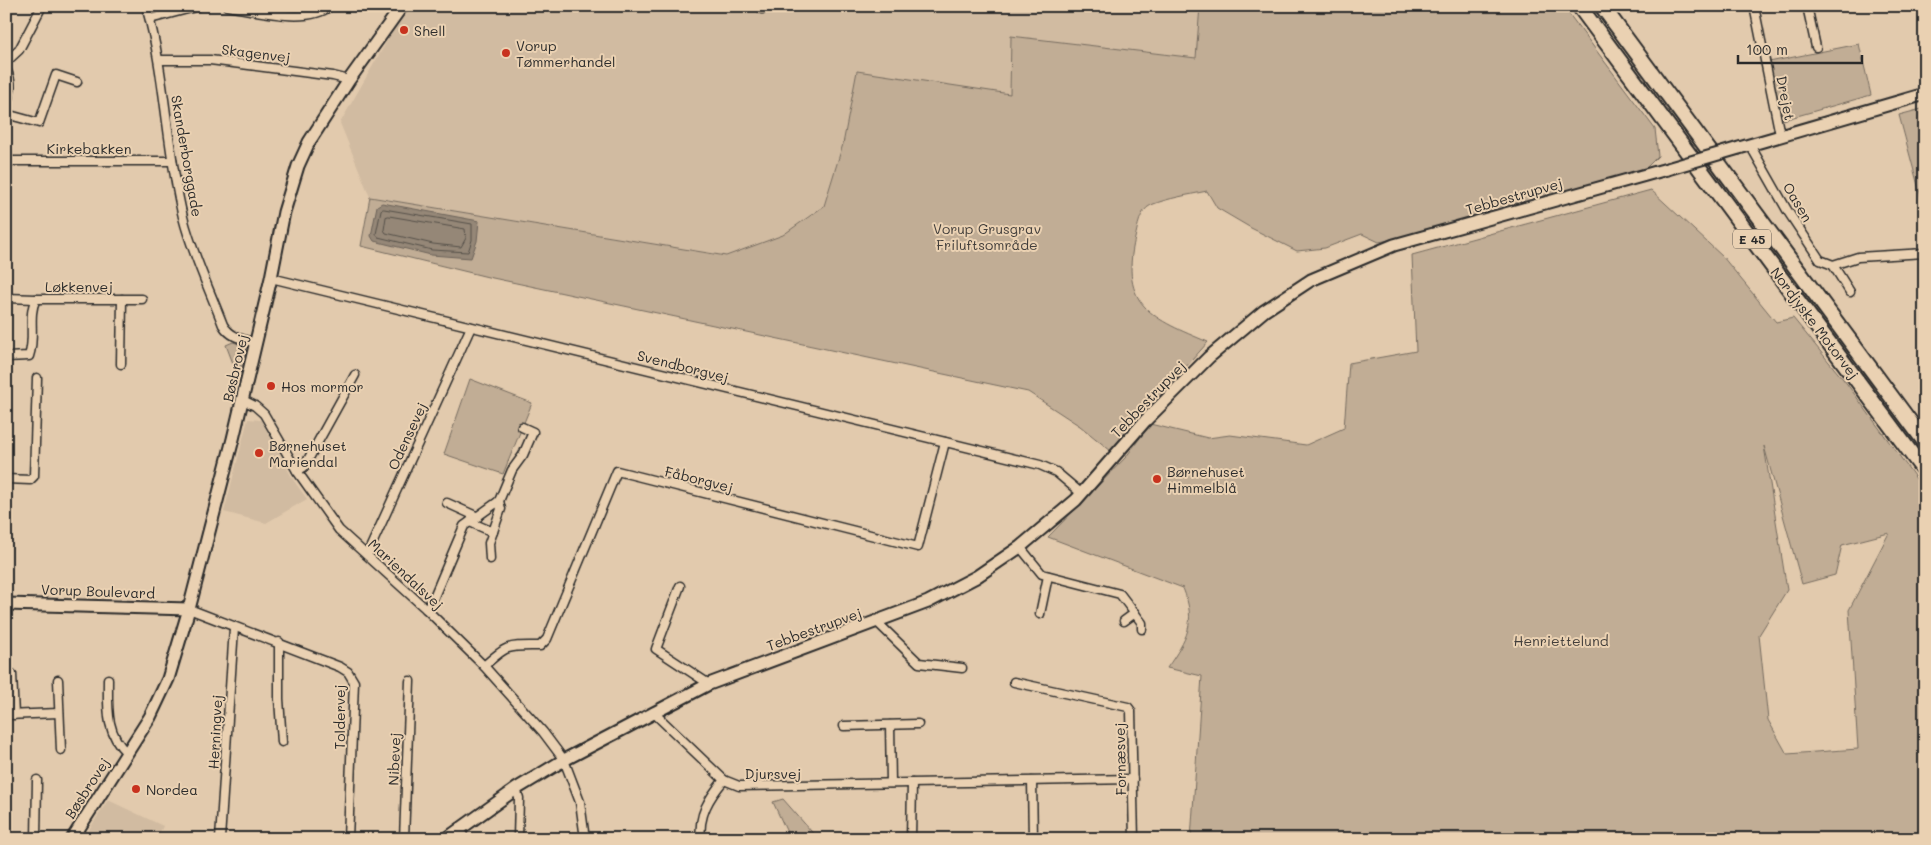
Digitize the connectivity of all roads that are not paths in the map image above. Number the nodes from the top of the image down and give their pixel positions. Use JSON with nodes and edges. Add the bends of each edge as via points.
{"nodes":[{"id":1,"x":42,"y":6,"type":"edge"},
{"id":2,"x":146,"y":6,"type":"edge"},
{"id":3,"x":199,"y":6,"type":"edge"},
{"id":4,"x":227,"y":6,"type":"edge"},
{"id":5,"x":330,"y":6,"type":"edge"},
{"id":6,"x":402,"y":6,"type":"edge"},
{"id":7,"x":1579,"y":6,"type":"edge"},
{"id":8,"x":1602,"y":6,"type":"edge"},
{"id":9,"x":1754,"y":6,"type":"edge"},
{"id":10,"x":1807,"y":6,"type":"edge"},
{"id":11,"x":150,"y":20,"type":"junction"},
{"id":12,"x":1816,"y":47,"type":"dead end"},
{"id":13,"x":159,"y":60,"type":"junction"},
{"id":14,"x":6,"y":62,"type":"edge"},
{"id":15,"x":6,"y":69,"type":"edge"},
{"id":16,"x":349,"y":80,"type":"junction"},
{"id":17,"x":77,"y":82,"type":"dead end"},
{"id":18,"x":1925,"y":94,"type":"edge"},
{"id":19,"x":6,"y":105,"type":"edge"},
{"id":20,"x":6,"y":114,"type":"edge"},
{"id":21,"x":1780,"y":135,"type":"junction"},
{"id":22,"x":1744,"y":146,"type":"junction"},
{"id":23,"x":6,"y":161,"type":"edge"},
{"id":24,"x":172,"y":161,"type":"junction"},
{"id":25,"x":1925,"y":253,"type":"edge"},
{"id":26,"x":1833,"y":265,"type":"junction"},
{"id":27,"x":271,"y":278,"type":"junction"},
{"id":28,"x":1850,"y":292,"type":"dead end"},
{"id":29,"x":6,"y":298,"type":"edge"},
{"id":30,"x":36,"y":299,"type":"junction"},
{"id":31,"x":122,"y":299,"type":"junction"},
{"id":32,"x":142,"y":299,"type":"dead end"},
{"id":33,"x":471,"y":327,"type":"junction"},
{"id":34,"x":256,"y":343,"type":"junction"},
{"id":35,"x":6,"y":357,"type":"edge"},
{"id":36,"x":121,"y":364,"type":"dead end"},
{"id":37,"x":355,"y":375,"type":"dead end"},
{"id":38,"x":37,"y":378,"type":"dead end"},
{"id":39,"x":243,"y":400,"type":"junction"},
{"id":40,"x":522,"y":427,"type":"dead end"},
{"id":41,"x":945,"y":442,"type":"junction"},
{"id":42,"x":1925,"y":442,"type":"edge"},
{"id":43,"x":297,"y":471,"type":"junction"},
{"id":44,"x":1925,"y":472,"type":"edge"},
{"id":45,"x":6,"y":479,"type":"edge"},
{"id":46,"x":1082,"y":494,"type":"junction"},
{"id":47,"x":446,"y":502,"type":"dead end"},
{"id":48,"x":499,"y":502,"type":"junction"},
{"id":49,"x":478,"y":517,"type":"junction"},
{"id":50,"x":470,"y":522,"type":"junction"},
{"id":51,"x":493,"y":532,"type":"junction"},
{"id":52,"x":1020,"y":547,"type":"junction"},
{"id":53,"x":367,"y":555,"type":"junction"},
{"id":54,"x":490,"y":559,"type":"dead end"},
{"id":55,"x":1048,"y":576,"type":"junction"},
{"id":56,"x":680,"y":586,"type":"dead end"},
{"id":57,"x":6,"y":604,"type":"edge"},
{"id":58,"x":190,"y":609,"type":"junction"},
{"id":59,"x":426,"y":609,"type":"junction"},
{"id":60,"x":1135,"y":613,"type":"junction"},
{"id":61,"x":1040,"y":614,"type":"dead end"},
{"id":62,"x":1124,"y":621,"type":"dead end"},
{"id":63,"x":877,"y":622,"type":"junction"},
{"id":64,"x":234,"y":628,"type":"junction"},
{"id":65,"x":1142,"y":629,"type":"dead end"},
{"id":66,"x":279,"y":642,"type":"junction"},
{"id":67,"x":484,"y":666,"type":"junction"},
{"id":68,"x":962,"y":668,"type":"dead end"},
{"id":69,"x":12,"y":674,"type":"dead end"},
{"id":70,"x":108,"y":679,"type":"dead end"},
{"id":71,"x":58,"y":680,"type":"dead end"},
{"id":72,"x":410,"y":681,"type":"dead end"},
{"id":73,"x":1014,"y":682,"type":"dead end"},
{"id":74,"x":709,"y":684,"type":"junction"},
{"id":75,"x":653,"y":712,"type":"junction"},
{"id":76,"x":59,"y":713,"type":"junction"},
{"id":77,"x":10,"y":715,"type":"edge"},
{"id":78,"x":918,"y":724,"type":"dead end"},
{"id":79,"x":890,"y":725,"type":"junction"},
{"id":80,"x":844,"y":726,"type":"dead end"},
{"id":81,"x":282,"y":742,"type":"dead end"},
{"id":82,"x":61,"y":750,"type":"dead end"},
{"id":83,"x":127,"y":753,"type":"junction"},
{"id":84,"x":564,"y":760,"type":"junction"},
{"id":85,"x":1133,"y":779,"type":"junction"},
{"id":86,"x":37,"y":780,"type":"dead end"},
{"id":87,"x":724,"y":780,"type":"junction"},
{"id":88,"x":1032,"y":781,"type":"junction"},
{"id":89,"x":912,"y":782,"type":"junction"},
{"id":90,"x":892,"y":783,"type":"junction"},
{"id":91,"x":516,"y":789,"type":"junction"},
{"id":92,"x":460,"y":827,"type":"junction"},
{"id":93,"x":36,"y":839,"type":"edge"},
{"id":94,"x":72,"y":839,"type":"edge"},
{"id":95,"x":220,"y":839,"type":"edge"},
{"id":96,"x":348,"y":839,"type":"edge"},
{"id":97,"x":404,"y":839,"type":"edge"},
{"id":98,"x":446,"y":839,"type":"edge"},
{"id":99,"x":464,"y":839,"type":"edge"},
{"id":100,"x":518,"y":839,"type":"edge"},
{"id":101,"x":585,"y":839,"type":"edge"},
{"id":102,"x":701,"y":839,"type":"edge"},
{"id":103,"x":911,"y":839,"type":"edge"},
{"id":104,"x":1033,"y":839,"type":"edge"},
{"id":105,"x":1134,"y":839,"type":"edge"}],
"edges":[{"from":1,"to":14,"type":"street","via":[[19,50]]},
{"from":2,"to":11,"type":"street","name":"Skanderborggade"},
{"from":3,"to":11,"type":"street"},
{"from":4,"to":5,"type":"street","via":[[293,16],[308,15]]},
{"from":6,"to":16,"type":"street","name":"Bøsbrovej"},
{"from":7,"to":44,"type":"highway","name":"Nordjyske Motorvej","number":"E 45"},
{"from":8,"to":42,"type":"highway","name":"Nordjyske Motorvej","number":"E 45"},
{"from":9,"to":21,"type":"street","name":"Drejet"},
{"from":10,"to":12,"type":"street"},
{"from":11,"to":13,"type":"street","name":"Skanderborggade"},
{"from":13,"to":16,"type":"street","name":"Skagenvej","via":[[219,61]]},
{"from":13,"to":24,"type":"street","name":"Skanderborggade"},
{"from":15,"to":19,"type":"street","via":[[12,90]]},
{"from":16,"to":27,"type":"street","name":"Bøsbrovej","via":[[309,142],[298,166],[284,212]]},
{"from":17,"to":20,"type":"street","via":[[56,75],[39,123]]},
{"from":18,"to":21,"type":"street","name":"Tebbestrupvej"},
{"from":21,"to":22,"type":"street","name":"Tebbestrupvej"},
{"from":22,"to":26,"type":"street","name":"Oasen","via":[[1820,260]]},
{"from":22,"to":46,"type":"street","name":"Tebbestrupvej","bridge":true,"via":[[1394,245],[1311,280],[1264,311],[1209,357],[1145,421]]},
{"from":23,"to":24,"type":"street","name":"Kirkebakken"},
{"from":24,"to":34,"type":"street","name":"Skanderborggade","via":[[183,219],[223,325],[236,337]]},
{"from":25,"to":26,"type":"street","via":[[1858,257]]},
{"from":26,"to":28,"type":"street","name":"Oasen"},
{"from":27,"to":33,"type":"street","name":"Svendborgvej"},
{"from":27,"to":34,"type":"street","name":"Bøsbrovej"},
{"from":29,"to":30,"type":"street","name":"Løkkenvej"},
{"from":30,"to":31,"type":"street","name":"Løkkenvej"},
{"from":30,"to":35,"type":"street","name":"Løkkenvej","via":[[32,305],[32,348],[29,356]]},
{"from":31,"to":32,"type":"street","name":"Løkkenvej"},
{"from":31,"to":36,"type":"street","name":"Løkkenvej"},
{"from":33,"to":41,"type":"street","name":"Svendborgvej"},
{"from":33,"to":53,"type":"street","name":"Odensevej"},
{"from":34,"to":39,"type":"street","name":"Bøsbrovej"},
{"from":37,"to":43,"type":"street","via":[[304,467]]},
{"from":38,"to":45,"type":"street","via":[[34,476],[30,480]]},
{"from":39,"to":43,"type":"street","name":"Mariendalsvej","via":[[264,414]]},
{"from":39,"to":58,"type":"street","name":"Bøsbrovej"},
{"from":40,"to":48,"type":"street","via":[[533,432]]},
{"from":41,"to":46,"type":"street","name":"Svendborgvej","via":[[1040,465],[1056,472]]},
{"from":41,"to":67,"type":"street","name":"Fåborgvej","via":[[918,547],[617,471],[546,639],[540,646],[512,645],[500,650]]},
{"from":43,"to":53,"type":"street","name":"Mariendalsvej","via":[[339,530]]},
{"from":46,"to":52,"type":"street","name":"Tebbestrupvej"},
{"from":47,"to":49,"type":"street"},
{"from":48,"to":49,"type":"street"},
{"from":48,"to":51,"type":"street","via":[[501,509]]},
{"from":49,"to":50,"type":"street"},
{"from":50,"to":51,"type":"street"},
{"from":50,"to":59,"type":"street","via":[[464,526]]},
{"from":51,"to":54,"type":"street","via":[[489,543]]},
{"from":52,"to":55,"type":"street","via":[[1042,574]]},
{"from":52,"to":63,"type":"street","name":"Tebbestrupvej","via":[[946,594]]},
{"from":53,"to":59,"type":"street","name":"Mariendalsvej"},
{"from":55,"to":60,"type":"street","via":[[1120,594]]},
{"from":55,"to":61,"type":"street"},
{"from":56,"to":74,"type":"street","via":[[656,649]]},
{"from":57,"to":58,"type":"street","name":"Vorup Boulevard"},
{"from":58,"to":64,"type":"street","name":"Toldervej"},
{"from":58,"to":83,"type":"street","name":"Bøsbrovej","via":[[168,679],[150,717]]},
{"from":59,"to":67,"type":"street","name":"Mariendalsvej"},
{"from":60,"to":62,"type":"street"},
{"from":60,"to":65,"type":"street"},
{"from":63,"to":68,"type":"street","via":[[919,662]]},
{"from":63,"to":74,"type":"street","name":"Tebbestrupvej"},
{"from":64,"to":66,"type":"street","name":"Toldervej"},
{"from":64,"to":95,"type":"street","name":"Herningvej"},
{"from":66,"to":81,"type":"street"},
{"from":66,"to":96,"type":"street","name":"Toldervej","via":[[340,667],[354,682]]},
{"from":67,"to":84,"type":"street","name":"Mariendalsvej","via":[[528,712]]},
{"from":69,"to":77,"type":"street"},
{"from":70,"to":83,"type":"street","name":"Bøsbrovej","via":[[109,725],[118,745]]},
{"from":71,"to":76,"type":"street"},
{"from":72,"to":97,"type":"street","name":"Nibevej"},
{"from":73,"to":85,"type":"street","name":"Fornæsvej","via":[[1128,707],[1131,711]]},
{"from":74,"to":75,"type":"street","name":"Tebbestrupvej"},
{"from":75,"to":84,"type":"street","name":"Tebbestrupvej"},
{"from":75,"to":87,"type":"street","name":"Djursvej"},
{"from":76,"to":77,"type":"street"},
{"from":76,"to":82,"type":"street"},
{"from":78,"to":79,"type":"street"},
{"from":79,"to":80,"type":"street"},
{"from":79,"to":90,"type":"street"},
{"from":83,"to":94,"type":"street","name":"Bøsbrovej"},
{"from":84,"to":91,"type":"street","name":"Tebbestrupvej"},
{"from":84,"to":101,"type":"street","name":"Mariendalsvej","via":[[580,802]]},
{"from":85,"to":88,"type":"street","name":"Djursvej"},
{"from":85,"to":105,"type":"street","name":"Fornæsvej"},
{"from":86,"to":93,"type":"street"},
{"from":87,"to":90,"type":"street","name":"Djursvej","via":[[748,787]]},
{"from":87,"to":102,"type":"street","via":[[708,799],[702,817]]},
{"from":88,"to":89,"type":"street","name":"Djursvej"},
{"from":88,"to":104,"type":"street"},
{"from":89,"to":90,"type":"street","name":"Djursvej"},
{"from":89,"to":103,"type":"street"},
{"from":91,"to":92,"type":"street","name":"Tebbestrupvej"},
{"from":91,"to":100,"type":"street","via":[[519,798]]},
{"from":92,"to":98,"type":"street","name":"Tebbestrupvej"},
{"from":92,"to":99,"type":"street"}]}
